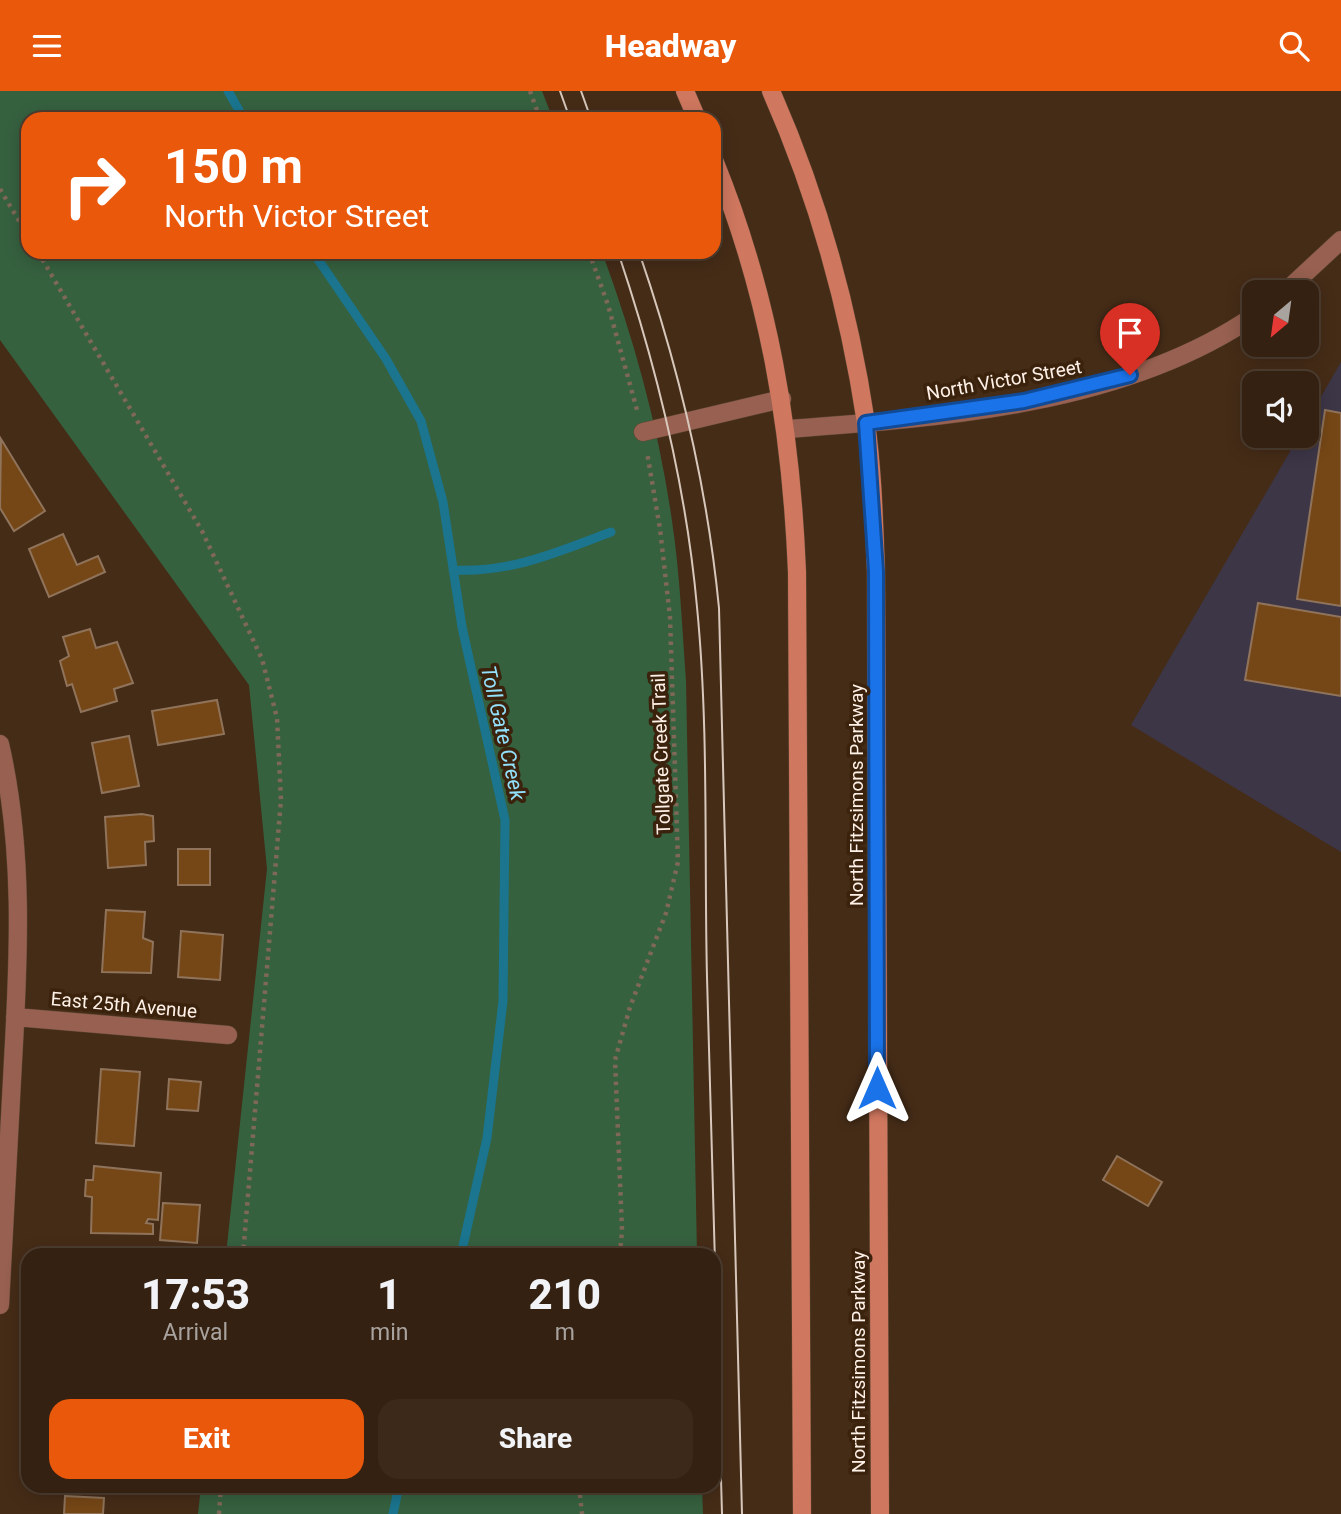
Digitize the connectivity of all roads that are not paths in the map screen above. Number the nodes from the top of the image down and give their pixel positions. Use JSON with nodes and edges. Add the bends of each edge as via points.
{"nodes":[{"id":1,"x":685,"y":91,"type":"edge"},
{"id":2,"x":771,"y":91,"type":"edge"},
{"id":3,"x":694,"y":112,"type":"edge"},
{"id":4,"x":721,"y":180,"type":"edge"},
{"id":5,"x":1341,"y":240,"type":"edge"},
{"id":6,"x":1298,"y":280,"type":"edge"},
{"id":7,"x":1242,"y":323,"type":"edge"},
{"id":8,"x":782,"y":399,"type":"junction"},
{"id":9,"x":866,"y":423,"type":"junction"},
{"id":10,"x":787,"y":429,"type":"junction"},
{"id":11,"x":643,"y":432,"type":"road end"},
{"id":12,"x":0,"y":744,"type":"edge"},
{"id":13,"x":15,"y":1017,"type":"junction"},
{"id":14,"x":228,"y":1035,"type":"dead end"},
{"id":15,"x":0,"y":1305,"type":"edge"},
{"id":16,"x":802,"y":1514,"type":"edge"},
{"id":17,"x":880,"y":1514,"type":"edge"}],
"edges":[{"from":1,"to":3,"type":"main road"},
{"from":2,"to":9,"type":"main road","name":"North Fitzsimons Parkway","via":[[830,260]]},
{"from":4,"to":8,"type":"main road","via":[[756,283]]},
{"from":5,"to":6,"type":"street"},
{"from":7,"to":9,"type":"street","name":"North Victor Street","via":[[1194,351],[1098,384],[1012,403]]},
{"from":8,"to":10,"type":"main road"},
{"from":8,"to":11,"type":"street"},
{"from":9,"to":10,"type":"street","name":"North Victor Street"},
{"from":9,"to":17,"type":"main road","name":"North Fitzsimons Parkway","via":[[876,571]]},
{"from":10,"to":16,"type":"main road","via":[[797,572]]},
{"from":12,"to":13,"type":"street","via":[[17,856]]},
{"from":13,"to":14,"type":"street","name":"East 25th Avenue"},
{"from":13,"to":15,"type":"street"}]}
